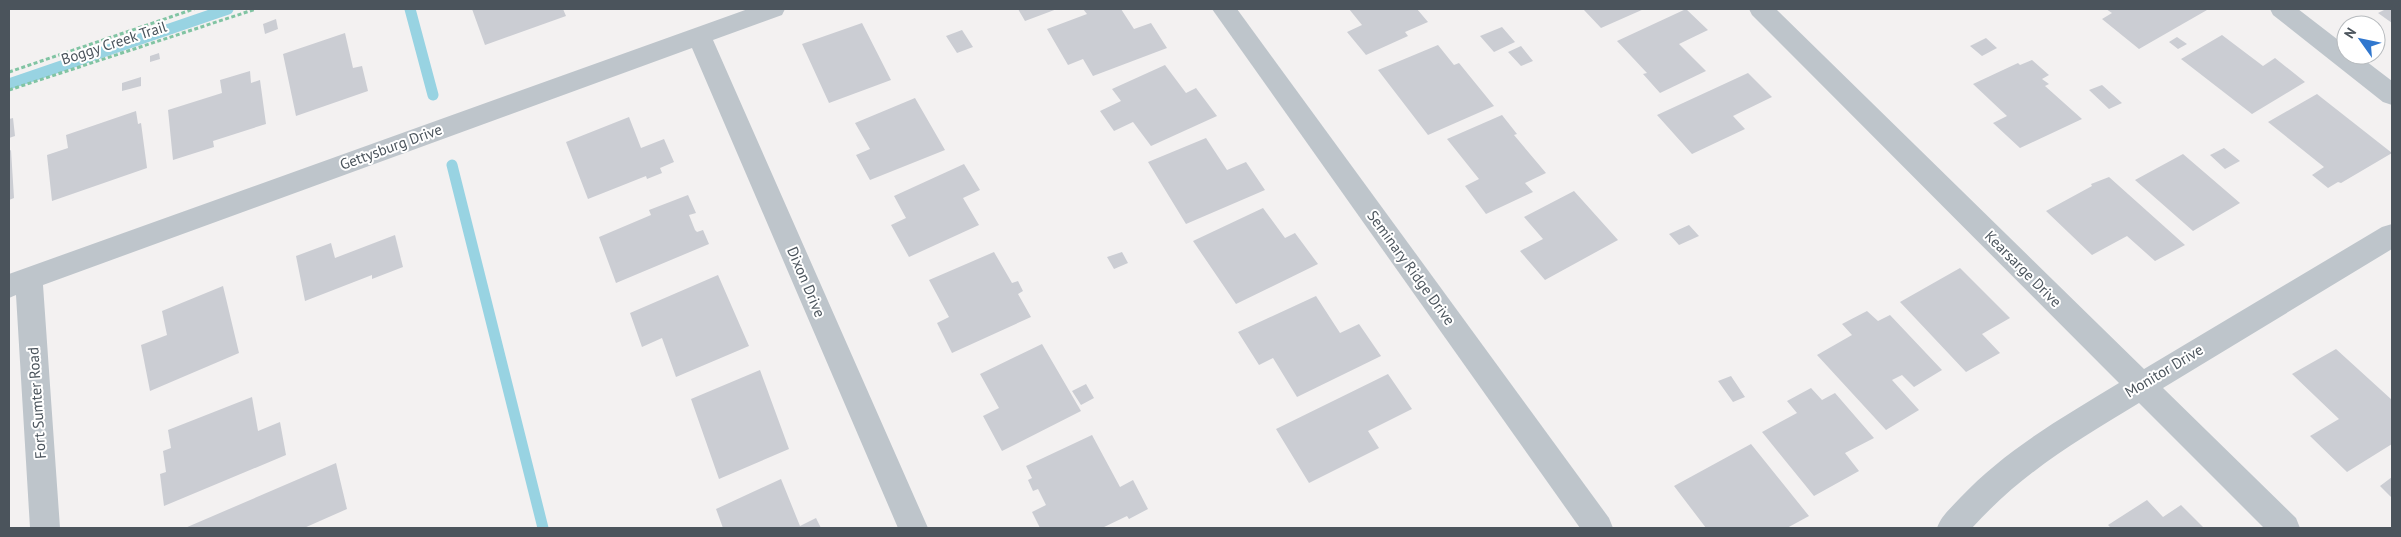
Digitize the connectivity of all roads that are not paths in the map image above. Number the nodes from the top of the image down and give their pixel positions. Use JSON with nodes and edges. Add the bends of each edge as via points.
{"nodes":[{"id":1,"x":773,"y":9,"type":"edge"},
{"id":2,"x":1224,"y":9,"type":"edge"},
{"id":3,"x":1761,"y":9,"type":"edge"},
{"id":4,"x":2282,"y":9,"type":"edge"},
{"id":5,"x":700,"y":36,"type":"junction"},
{"id":6,"x":2392,"y":95,"type":"edge"},
{"id":7,"x":2392,"y":235,"type":"edge"},
{"id":8,"x":19,"y":282,"type":"edge"},
{"id":9,"x":2140,"y":386,"type":"junction"},
{"id":10,"x":45,"y":528,"type":"edge"},
{"id":11,"x":913,"y":528,"type":"edge"},
{"id":12,"x":1598,"y":528,"type":"edge"},
{"id":13,"x":1952,"y":528,"type":"edge"},
{"id":14,"x":2285,"y":528,"type":"edge"}],
"edges":[{"from":1,"to":5,"type":"street","name":"Gettysburg Drive"},
{"from":2,"to":12,"type":"street","name":"Seminary Ridge Drive"},
{"from":3,"to":9,"type":"street","name":"Kearsarge Drive"},
{"from":4,"to":6,"type":"street"},
{"from":5,"to":8,"type":"street","name":"Gettysburg Drive"},
{"from":5,"to":11,"type":"street","name":"Dixon Drive"},
{"from":7,"to":9,"type":"street","name":"Monitor Drive"},
{"from":8,"to":10,"type":"street","name":"Fort Sumter Road"},
{"from":9,"to":13,"type":"street","name":"Monitor Drive","via":[[2054,438],[1990,488]]},
{"from":9,"to":14,"type":"street","name":"Kearsarge Drive"}]}
